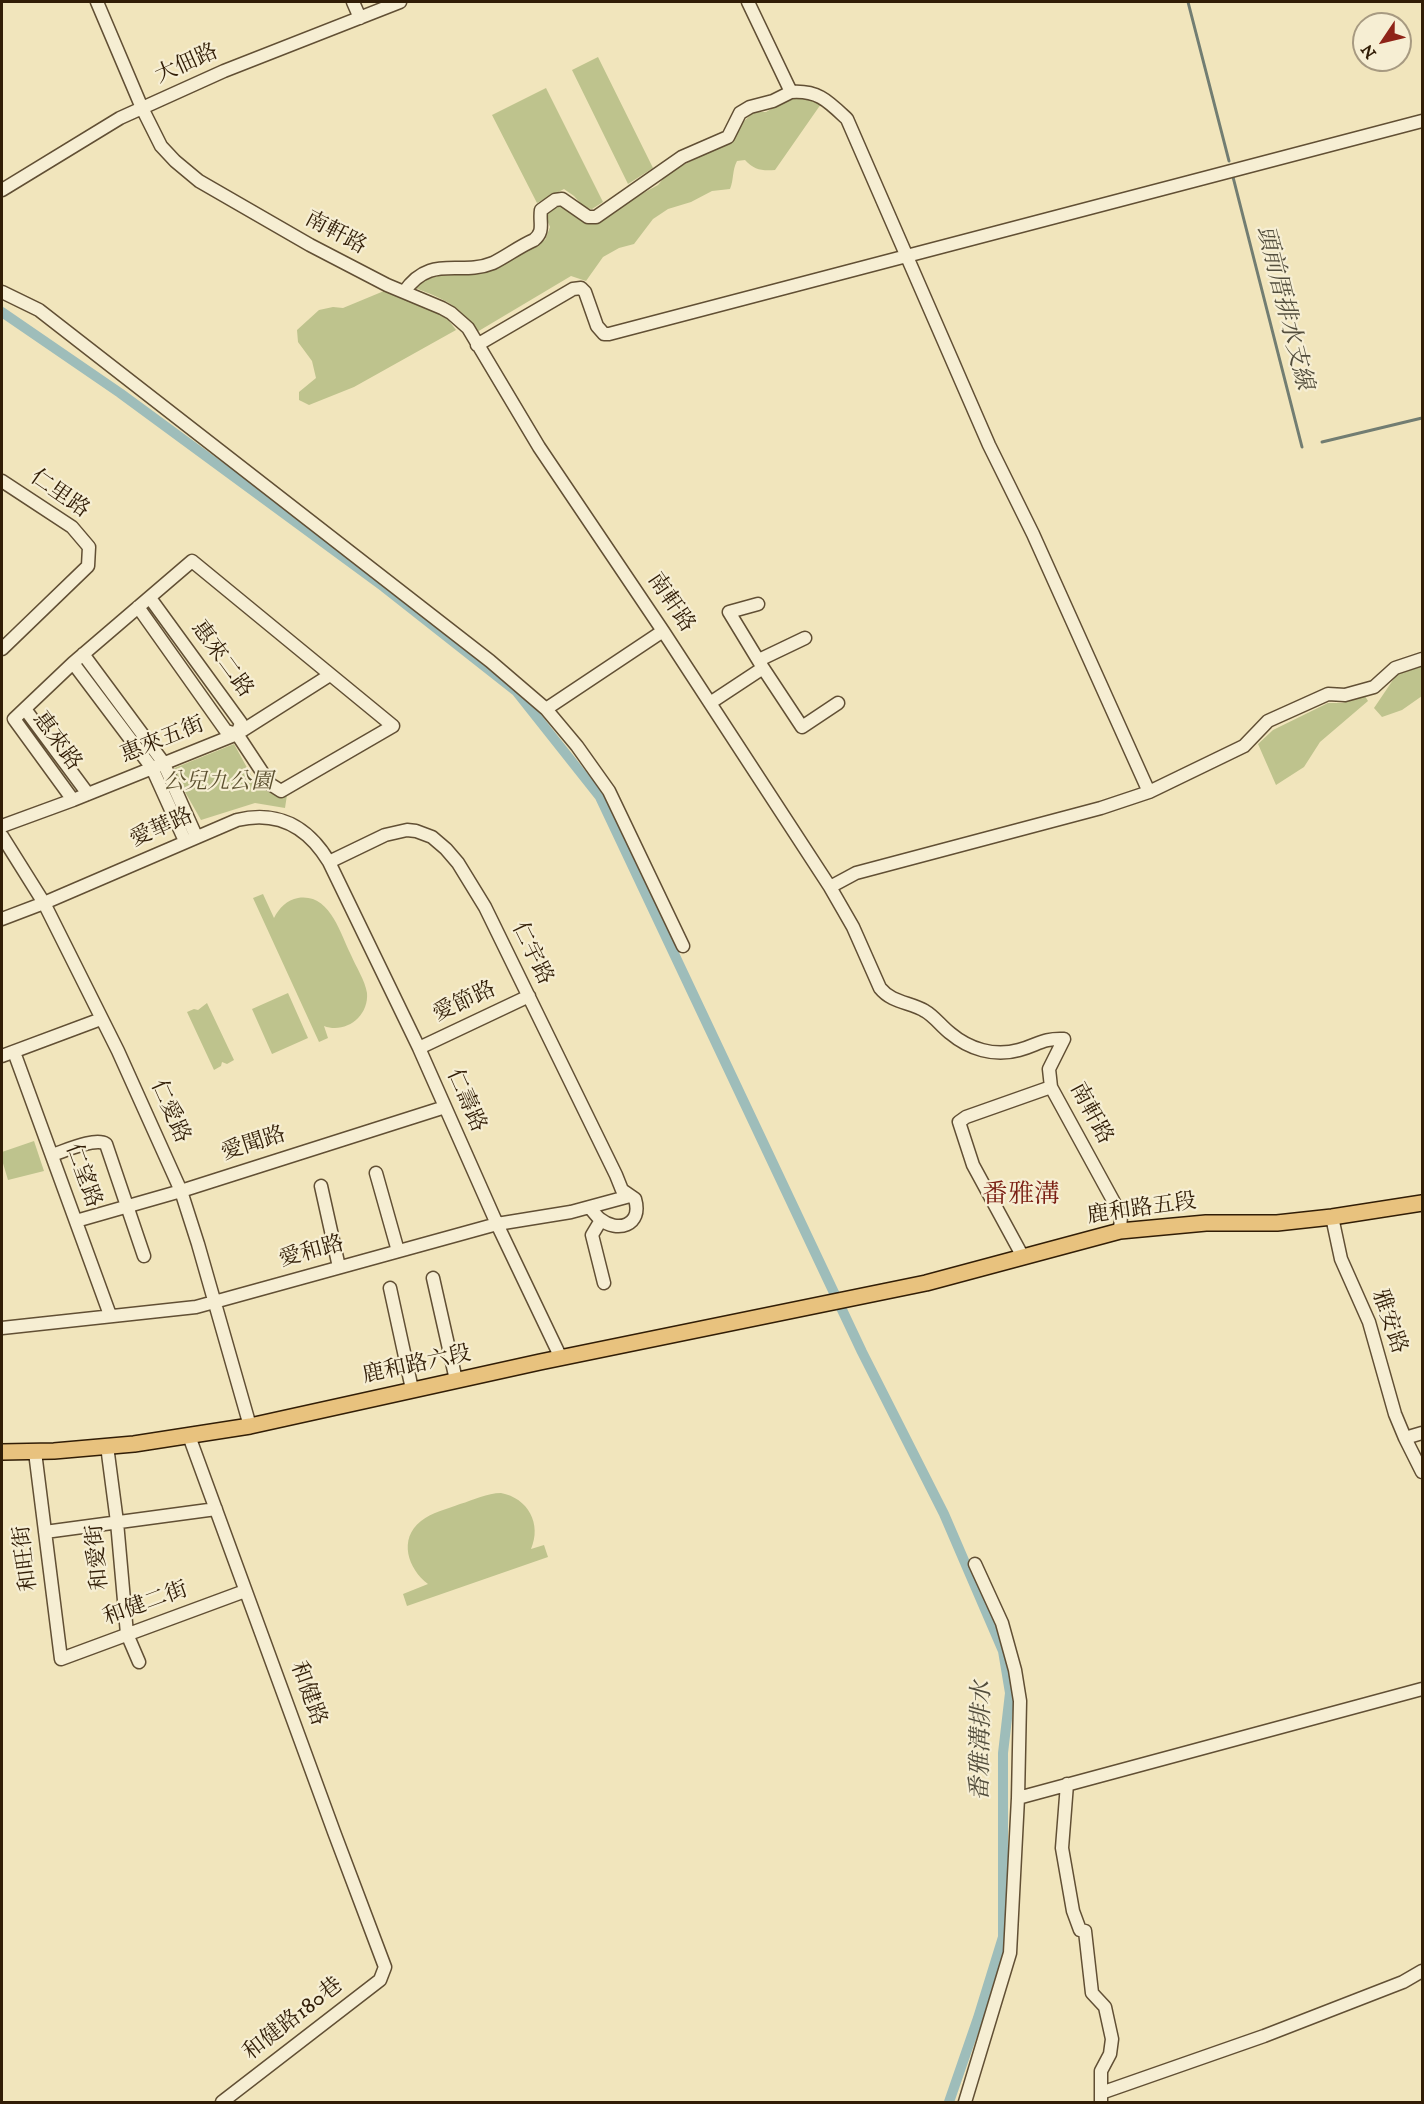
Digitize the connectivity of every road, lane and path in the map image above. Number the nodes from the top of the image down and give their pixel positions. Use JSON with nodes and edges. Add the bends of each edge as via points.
{"nodes":[{"id":1,"x":97,"y":2,"type":"edge"},
{"id":2,"x":353,"y":2,"type":"edge"},
{"id":3,"x":400,"y":2,"type":"edge"},
{"id":4,"x":748,"y":2,"type":"edge"},
{"id":5,"x":360,"y":18,"type":"junction"},
{"id":6,"x":791,"y":92,"type":"junction"},
{"id":7,"x":142,"y":108,"type":"junction"},
{"id":8,"x":1422,"y":121,"type":"edge"},
{"id":9,"x":2,"y":190,"type":"edge"},
{"id":10,"x":908,"y":257,"type":"junction"},
{"id":11,"x":2,"y":292,"type":"edge"},
{"id":12,"x":404,"y":292,"type":"junction"},
{"id":13,"x":477,"y":345,"type":"junction"},
{"id":14,"x":2,"y":481,"type":"edge"},
{"id":15,"x":150,"y":597,"type":"junction"},
{"id":16,"x":758,"y":604,"type":"dead end"},
{"id":17,"x":138,"y":607,"type":"junction"},
{"id":18,"x":663,"y":631,"type":"junction"},
{"id":19,"x":805,"y":638,"type":"dead end"},
{"id":20,"x":4,"y":642,"type":"edge"},
{"id":21,"x":83,"y":654,"type":"junction"},
{"id":22,"x":1422,"y":659,"type":"edge"},
{"id":23,"x":73,"y":663,"type":"junction"},
{"id":24,"x":761,"y":664,"type":"junction"},
{"id":25,"x":330,"y":675,"type":"junction"},
{"id":26,"x":710,"y":703,"type":"junction"},
{"id":27,"x":838,"y":703,"type":"dead end"},
{"id":28,"x":25,"y":709,"type":"junction"},
{"id":29,"x":546,"y":710,"type":"junction"},
{"id":30,"x":237,"y":734,"type":"junction"},
{"id":31,"x":158,"y":765,"type":"junction"},
{"id":32,"x":1149,"y":792,"type":"junction"},
{"id":33,"x":88,"y":794,"type":"junction"},
{"id":34,"x":73,"y":800,"type":"junction"},
{"id":35,"x":2,"y":826,"type":"edge"},
{"id":36,"x":2,"y":836,"type":"edge"},
{"id":37,"x":191,"y":839,"type":"junction"},
{"id":38,"x":329,"y":862,"type":"junction"},
{"id":39,"x":830,"y":887,"type":"junction"},
{"id":40,"x":44,"y":903,"type":"junction"},
{"id":41,"x":2,"y":919,"type":"edge"},
{"id":42,"x":683,"y":946,"type":"dead end"},
{"id":43,"x":529,"y":996,"type":"junction"},
{"id":44,"x":101,"y":1019,"type":"junction"},
{"id":45,"x":419,"y":1048,"type":"junction"},
{"id":46,"x":14,"y":1052,"type":"junction"},
{"id":47,"x":2,"y":1056,"type":"edge"},
{"id":48,"x":1051,"y":1087,"type":"junction"},
{"id":49,"x":445,"y":1107,"type":"junction"},
{"id":50,"x":52,"y":1155,"type":"junction"},
{"id":51,"x":376,"y":1173,"type":"dead end"},
{"id":52,"x":321,"y":1186,"type":"dead end"},
{"id":53,"x":181,"y":1191,"type":"junction"},
{"id":54,"x":630,"y":1196,"type":"junction"},
{"id":55,"x":1422,"y":1203,"type":"edge"},
{"id":56,"x":128,"y":1207,"type":"junction"},
{"id":57,"x":590,"y":1208,"type":"junction"},
{"id":58,"x":1332,"y":1218,"type":"junction"},
{"id":59,"x":600,"y":1220,"type":"junction"},
{"id":60,"x":76,"y":1221,"type":"junction"},
{"id":61,"x":497,"y":1224,"type":"junction"},
{"id":62,"x":1120,"y":1232,"type":"junction"},
{"id":63,"x":398,"y":1251,"type":"junction"},
{"id":64,"x":144,"y":1256,"type":"dead end"},
{"id":65,"x":1023,"y":1257,"type":"junction"},
{"id":66,"x":339,"y":1267,"type":"junction"},
{"id":67,"x":433,"y":1278,"type":"dead end"},
{"id":68,"x":604,"y":1283,"type":"dead end"},
{"id":69,"x":390,"y":1288,"type":"dead end"},
{"id":70,"x":214,"y":1301,"type":"junction"},
{"id":71,"x":830,"y":1303,"type":"joint"},
{"id":72,"x":110,"y":1315,"type":"junction"},
{"id":73,"x":2,"y":1328,"type":"edge"},
{"id":74,"x":561,"y":1358,"type":"junction"},
{"id":75,"x":456,"y":1380,"type":"junction"},
{"id":76,"x":412,"y":1389,"type":"junction"},
{"id":77,"x":250,"y":1426,"type":"junction"},
{"id":78,"x":1422,"y":1433,"type":"edge"},
{"id":79,"x":189,"y":1436,"type":"junction"},
{"id":80,"x":1405,"y":1438,"type":"junction"},
{"id":81,"x":107,"y":1446,"type":"junction"},
{"id":82,"x":2,"y":1452,"type":"edge"},
{"id":83,"x":35,"y":1452,"type":"junction"},
{"id":84,"x":1422,"y":1472,"type":"edge"},
{"id":85,"x":216,"y":1509,"type":"junction"},
{"id":86,"x":117,"y":1522,"type":"junction"},
{"id":87,"x":45,"y":1532,"type":"junction"},
{"id":88,"x":975,"y":1564,"type":"dead end"},
{"id":89,"x":245,"y":1591,"type":"junction"},
{"id":90,"x":127,"y":1634,"type":"junction"},
{"id":91,"x":61,"y":1659,"type":"joint"},
{"id":92,"x":139,"y":1662,"type":"dead end"},
{"id":93,"x":1422,"y":1689,"type":"edge"},
{"id":94,"x":1067,"y":1784,"type":"junction"},
{"id":95,"x":1018,"y":1798,"type":"junction"},
{"id":96,"x":385,"y":1967,"type":"joint"},
{"id":97,"x":1422,"y":1971,"type":"edge"},
{"id":98,"x":1101,"y":2098,"type":"edge"},
{"id":99,"x":222,"y":2103,"type":"edge"},
{"id":100,"x":965,"y":2103,"type":"edge"}],
"edges":[{"from":1,"to":7,"type":"street","name":"南軒路"},
{"from":2,"to":5,"type":"street"},
{"from":3,"to":5,"type":"street","name":"大佃路"},
{"from":4,"to":6,"type":"street"},
{"from":5,"to":7,"type":"street","name":"大佃路"},
{"from":6,"to":10,"type":"street","via":[[808,91],[846,119]]},
{"from":6,"to":12,"type":"street","via":[[740,113],[729,137],[682,158],[596,217],[588,217],[562,199],[555,200],[541,210],[542,229],[534,240],[492,263],[432,270]]},
{"from":7,"to":9,"type":"street","name":"大佃路","via":[[120,117]]},
{"from":7,"to":12,"type":"street","name":"南軒路","via":[[161,146],[199,181],[310,245]]},
{"from":8,"to":10,"type":"street"},
{"from":10,"to":13,"type":"street","via":[[609,334],[597,326],[585,292],[573,289]]},
{"from":10,"to":32,"type":"street","via":[[989,445]]},
{"from":11,"to":29,"type":"street","via":[[39,310],[490,661]]},
{"from":12,"to":13,"type":"street","name":"南軒路","via":[[451,313],[468,328]]},
{"from":13,"to":18,"type":"street","name":"南軒路","via":[[539,447]]},
{"from":14,"to":20,"type":"street","name":"仁里路","via":[[72,526],[89,547],[88,566]]},
{"from":15,"to":17,"type":"street"},
{"from":15,"to":25,"type":"street","via":[[192,561]]},
{"from":15,"to":30,"type":"street","name":"惠來二路","via":[[241,723]]},
{"from":16,"to":24,"type":"street","via":[[729,612]]},
{"from":17,"to":21,"type":"street"},
{"from":17,"to":30,"type":"street","name":"惠來二路","via":[[226,731]]},
{"from":18,"to":26,"type":"street","name":"南軒路"},
{"from":18,"to":29,"type":"street"},
{"from":19,"to":24,"type":"street"},
{"from":21,"to":23,"type":"street"},
{"from":21,"to":31,"type":"street"},
{"from":22,"to":32,"type":"street","via":[[1395,668],[1374,687],[1345,695],[1328,694],[1268,722],[1244,746]]},
{"from":23,"to":28,"type":"street"},
{"from":23,"to":31,"type":"street"},
{"from":24,"to":26,"type":"street"},
{"from":24,"to":27,"type":"street","via":[[802,727]]},
{"from":25,"to":30,"type":"street","name":"惠來五街"},
{"from":25,"to":30,"type":"street","via":[[393,726],[281,791],[270,784]]},
{"from":26,"to":39,"type":"street","name":"南軒路"},
{"from":28,"to":33,"type":"street","name":"惠來路"},
{"from":28,"to":34,"type":"street","name":"惠來路","via":[[14,719]]},
{"from":29,"to":42,"type":"street","via":[[609,791]]},
{"from":30,"to":31,"type":"street","name":"惠來五街"},
{"from":31,"to":33,"type":"street","name":"惠來五街"},
{"from":31,"to":37,"type":"street"},
{"from":32,"to":39,"type":"street","via":[[856,873]]},
{"from":33,"to":34,"type":"street","name":"惠來五街"},
{"from":34,"to":35,"type":"street","name":"惠來五街"},
{"from":36,"to":40,"type":"street","name":"仁愛路"},
{"from":37,"to":38,"type":"street","name":"愛華路","via":[[248,817],[271,818],[302,830]]},
{"from":37,"to":40,"type":"street","name":"愛華路"},
{"from":38,"to":43,"type":"street","name":"仁宇路","via":[[397,832],[416,831],[432,837],[458,862]]},
{"from":38,"to":45,"type":"street","name":"仁壽路"},
{"from":39,"to":48,"type":"street","name":"南軒路","via":[[885,994],[927,1012],[964,1044],[990,1053],[1018,1051],[1050,1038],[1064,1039],[1049,1069]]},
{"from":40,"to":41,"type":"street","name":"愛華路"},
{"from":40,"to":44,"type":"street","name":"仁愛路"},
{"from":43,"to":45,"type":"street","name":"愛節路"},
{"from":43,"to":54,"type":"street","name":"仁宇路","via":[[622,1190]]},
{"from":44,"to":46,"type":"street"},
{"from":44,"to":53,"type":"street","name":"仁愛路"},
{"from":45,"to":49,"type":"street","name":"仁壽路"},
{"from":46,"to":47,"type":"street"},
{"from":46,"to":50,"type":"street","name":"仁望路"},
{"from":48,"to":62,"type":"street","name":"南軒路","via":[[1121,1215]]},
{"from":48,"to":65,"type":"street","via":[[959,1122],[972,1165]]},
{"from":49,"to":53,"type":"street","name":"愛聞路"},
{"from":49,"to":61,"type":"street","name":"仁壽路"},
{"from":50,"to":56,"type":"street","via":[[95,1141],[106,1144]]},
{"from":50,"to":60,"type":"street","name":"仁望路"},
{"from":51,"to":63,"type":"street"},
{"from":52,"to":66,"type":"street"},
{"from":53,"to":56,"type":"street","name":"愛聞路"},
{"from":53,"to":70,"type":"street","name":"仁愛路"},
{"from":54,"to":57,"type":"street","name":"愛和路"},
{"from":54,"to":59,"type":"street","via":[[638,1210],[635,1219],[617,1226]]},
{"from":55,"to":58,"type":"main road","name":"鹿和路五段"},
{"from":56,"to":60,"type":"street","name":"愛聞路"},
{"from":56,"to":64,"type":"street"},
{"from":57,"to":59,"type":"street"},
{"from":57,"to":61,"type":"street","name":"愛和路"},
{"from":58,"to":62,"type":"main road","name":"鹿和路五段","via":[[1206,1223]]},
{"from":58,"to":80,"type":"street","name":"雅安路","via":[[1341,1259],[1369,1322]]},
{"from":59,"to":68,"type":"street","via":[[592,1236]]},
{"from":60,"to":72,"type":"street","name":"仁望路"},
{"from":61,"to":63,"type":"street","name":"愛和路"},
{"from":61,"to":74,"type":"street","name":"仁壽路"},
{"from":62,"to":65,"type":"main road","name":"鹿和路五段"},
{"from":63,"to":66,"type":"street","name":"愛和路"},
{"from":65,"to":71,"type":"main road","name":"鹿和路五段"},
{"from":66,"to":70,"type":"street","name":"愛和路"},
{"from":67,"to":75,"type":"street"},
{"from":69,"to":76,"type":"street"},
{"from":70,"to":72,"type":"street","name":"愛和路","via":[[170,1311]]},
{"from":70,"to":77,"type":"street","name":"仁愛路"},
{"from":71,"to":74,"type":"main road","name":"鹿和路六段"},
{"from":72,"to":73,"type":"street","name":"愛和路"},
{"from":74,"to":75,"type":"main road","name":"鹿和路六段"},
{"from":75,"to":76,"type":"main road","name":"鹿和路六段"},
{"from":76,"to":77,"type":"main road","name":"鹿和路六段"},
{"from":77,"to":79,"type":"main road","name":"鹿和路六段"},
{"from":78,"to":80,"type":"street"},
{"from":79,"to":81,"type":"main road","name":"鹿和路六段"},
{"from":79,"to":85,"type":"street","name":"和健路"},
{"from":80,"to":84,"type":"street","name":"雅安路"},
{"from":81,"to":83,"type":"main road","name":"鹿和路六段"},
{"from":81,"to":86,"type":"street","name":"和愛街"},
{"from":82,"to":83,"type":"main road","name":"鹿和路六段"},
{"from":83,"to":87,"type":"street","name":"和旺街"},
{"from":85,"to":86,"type":"street"},
{"from":85,"to":89,"type":"street","name":"和健路"},
{"from":86,"to":87,"type":"street"},
{"from":86,"to":90,"type":"street","name":"和愛街"},
{"from":87,"to":91,"type":"street","name":"和旺街"},
{"from":88,"to":95,"type":"street","via":[[1002,1623],[1016,1670],[1020,1701]]},
{"from":89,"to":90,"type":"street","name":"和健二街"},
{"from":89,"to":96,"type":"street","name":"和健路"},
{"from":90,"to":91,"type":"street","name":"和健二街"},
{"from":90,"to":92,"type":"street","name":"和愛街"},
{"from":93,"to":94,"type":"street"},
{"from":94,"to":95,"type":"street"},
{"from":94,"to":98,"type":"street","via":[[1062,1848],[1073,1911],[1080,1930],[1085,1931],[1092,1993],[1105,2007],[1112,2039],[1110,2055],[1101,2071]]},
{"from":95,"to":100,"type":"street","via":[[1010,1953]]},
{"from":96,"to":99,"type":"street","name":"和健路180巷","via":[[380,1980]]},
{"from":97,"to":98,"type":"street","via":[[1403,1982]]}]}
